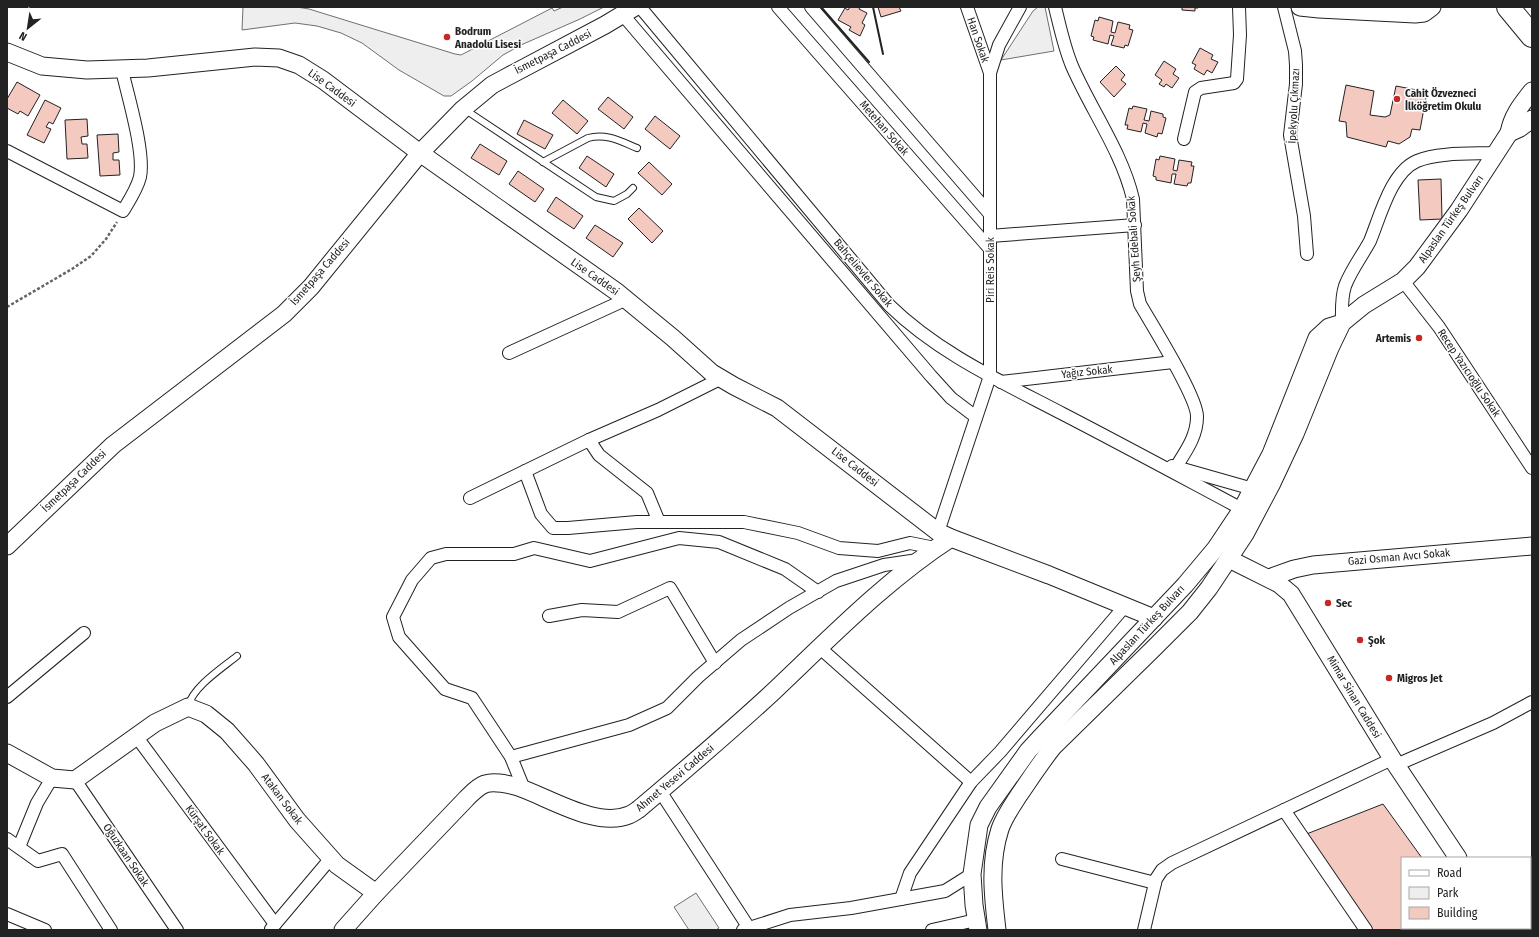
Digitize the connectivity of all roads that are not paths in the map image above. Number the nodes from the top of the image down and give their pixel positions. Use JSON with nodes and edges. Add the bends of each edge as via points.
{"nodes":[{"id":1,"x":640,"y":7,"type":"edge"},
{"id":2,"x":778,"y":7,"type":"edge"},
{"id":3,"x":811,"y":7,"type":"edge"},
{"id":4,"x":967,"y":7,"type":"edge"},
{"id":5,"x":1020,"y":7,"type":"edge"},
{"id":6,"x":1054,"y":7,"type":"edge"},
{"id":7,"x":1239,"y":7,"type":"edge"},
{"id":8,"x":1284,"y":7,"type":"edge"},
{"id":9,"x":1300,"y":7,"type":"edge"},
{"id":10,"x":1432,"y":7,"type":"edge"},
{"id":11,"x":1508,"y":7,"type":"edge"},
{"id":12,"x":629,"y":11,"type":"edge"},
{"id":13,"x":1532,"y":36,"type":"edge"},
{"id":14,"x":7,"y":52,"type":"edge"},
{"id":15,"x":122,"y":70,"type":"junction"},
{"id":16,"x":990,"y":73,"type":"junction"},
{"id":17,"x":1532,"y":91,"type":"edge"},
{"id":18,"x":463,"y":109,"type":"junction"},
{"id":19,"x":1532,"y":119,"type":"edge"},
{"id":20,"x":1509,"y":133,"type":"junction"},
{"id":21,"x":1184,"y":138,"type":"dead end"},
{"id":22,"x":636,"y":148,"type":"dead end"},
{"id":23,"x":7,"y":151,"type":"edge"},
{"id":24,"x":420,"y":153,"type":"junction"},
{"id":25,"x":1496,"y":154,"type":"junction"},
{"id":26,"x":543,"y":162,"type":"junction"},
{"id":27,"x":633,"y":188,"type":"dead end"},
{"id":28,"x":989,"y":213,"type":"junction"},
{"id":29,"x":1135,"y":225,"type":"junction"},
{"id":30,"x":990,"y":236,"type":"junction"},
{"id":31,"x":990,"y":248,"type":"junction"},
{"id":32,"x":1307,"y":254,"type":"dead end"},
{"id":33,"x":1403,"y":281,"type":"junction"},
{"id":34,"x":627,"y":299,"type":"junction"},
{"id":35,"x":1342,"y":323,"type":"junction"},
{"id":36,"x":509,"y":353,"type":"dead end"},
{"id":37,"x":1173,"y":362,"type":"junction"},
{"id":38,"x":990,"y":376,"type":"junction"},
{"id":39,"x":720,"y":379,"type":"junction"},
{"id":40,"x":1001,"y":382,"type":"junction"},
{"id":41,"x":976,"y":416,"type":"junction"},
{"id":42,"x":589,"y":440,"type":"junction"},
{"id":43,"x":1151,"y":460,"type":"junction"},
{"id":44,"x":1176,"y":467,"type":"junction"},
{"id":45,"x":1532,"y":468,"type":"edge"},
{"id":46,"x":525,"y":471,"type":"junction"},
{"id":47,"x":1253,"y":489,"type":"junction"},
{"id":48,"x":470,"y":498,"type":"dead end"},
{"id":49,"x":1242,"y":509,"type":"junction"},
{"id":50,"x":659,"y":522,"type":"junction"},
{"id":51,"x":945,"y":535,"type":"junction"},
{"id":52,"x":7,"y":546,"type":"edge"},
{"id":53,"x":1532,"y":546,"type":"edge"},
{"id":54,"x":935,"y":548,"type":"junction"},
{"id":55,"x":1229,"y":559,"type":"junction"},
{"id":56,"x":918,"y":560,"type":"junction"},
{"id":57,"x":1269,"y":578,"type":"junction"},
{"id":58,"x":818,"y":592,"type":"junction"},
{"id":59,"x":1126,"y":606,"type":"junction"},
{"id":60,"x":549,"y":616,"type":"dead end"},
{"id":61,"x":1154,"y":618,"type":"junction"},
{"id":62,"x":84,"y":633,"type":"dead end"},
{"id":63,"x":820,"y":648,"type":"junction"},
{"id":64,"x":237,"y":656,"type":"dead end"},
{"id":65,"x":715,"y":662,"type":"junction"},
{"id":66,"x":7,"y":697,"type":"edge"},
{"id":67,"x":1532,"y":702,"type":"edge"},
{"id":68,"x":188,"y":707,"type":"junction"},
{"id":69,"x":136,"y":736,"type":"junction"},
{"id":70,"x":7,"y":753,"type":"edge"},
{"id":71,"x":511,"y":757,"type":"junction"},
{"id":72,"x":1394,"y":762,"type":"junction"},
{"id":73,"x":52,"y":778,"type":"junction"},
{"id":74,"x":75,"y":780,"type":"junction"},
{"id":75,"x":972,"y":782,"type":"junction"},
{"id":76,"x":524,"y":789,"type":"junction"},
{"id":77,"x":660,"y":792,"type":"junction"},
{"id":78,"x":1284,"y":810,"type":"junction"},
{"id":79,"x":7,"y":839,"type":"edge"},
{"id":80,"x":19,"y":847,"type":"junction"},
{"id":81,"x":1457,"y":857,"type":"edge"},
{"id":82,"x":331,"y":858,"type":"junction"},
{"id":83,"x":1062,"y":859,"type":"dead end"},
{"id":84,"x":972,"y":874,"type":"junction"},
{"id":85,"x":1155,"y":883,"type":"junction"},
{"id":86,"x":376,"y":893,"type":"junction"},
{"id":87,"x":901,"y":899,"type":"junction"},
{"id":88,"x":7,"y":914,"type":"edge"},
{"id":89,"x":977,"y":925,"type":"edge"},
{"id":90,"x":272,"y":927,"type":"edge"},
{"id":91,"x":746,"y":929,"type":"edge"},
{"id":92,"x":46,"y":930,"type":"edge"},
{"id":93,"x":111,"y":930,"type":"edge"},
{"id":94,"x":177,"y":930,"type":"edge"},
{"id":95,"x":343,"y":930,"type":"edge"},
{"id":96,"x":932,"y":930,"type":"edge"},
{"id":97,"x":997,"y":930,"type":"edge"},
{"id":98,"x":1144,"y":930,"type":"edge"},
{"id":99,"x":1366,"y":930,"type":"edge"}],
"edges":[{"from":1,"to":38,"type":"street","name":"Bahçelievler Sokak","via":[[889,305],[932,341]]},
{"from":2,"to":31,"type":"street","name":"Metehan Sokak"},
{"from":3,"to":28,"type":"street"},
{"from":4,"to":16,"type":"street","name":"Han Sokak"},
{"from":5,"to":16,"type":"street","name":"Piri Reis Sokak","via":[[999,45]]},
{"from":6,"to":29,"type":"street","name":"Şeyh Edebali Sokak","via":[[1072,66],[1130,185]]},
{"from":7,"to":21,"type":"street","via":[[1237,79],[1234,83],[1201,88],[1196,92]]},
{"from":8,"to":32,"type":"street","name":"İpekyolu Çıkmazı","via":[[1295,51],[1296,84],[1290,135],[1304,216]]},
{"from":9,"to":10,"type":"street","via":[[1415,14],[1424,13]]},
{"from":11,"to":13,"type":"highway"},
{"from":12,"to":18,"type":"street","name":"İsmetpaşa Caddesi","via":[[498,81]]},
{"from":12,"to":41,"type":"street","via":[[941,387],[951,398]]},
{"from":14,"to":15,"type":"street","name":"Lise Caddesi","via":[[42,66]]},
{"from":15,"to":23,"type":"street","via":[[141,164],[140,178],[123,211]]},
{"from":15,"to":24,"type":"street","name":"Lise Caddesi","via":[[255,57],[286,59],[309,70]]},
{"from":16,"to":28,"type":"street","name":"Piri Reis Sokak"},
{"from":17,"to":20,"type":"street","via":[[1518,108]]},
{"from":18,"to":24,"type":"street","name":"İsmetpaşa Caddesi"},
{"from":18,"to":26,"type":"lane"},
{"from":19,"to":20,"type":"street"},
{"from":20,"to":25,"type":"street","name":"Alpaslan Türkeş Bulvarı"},
{"from":22,"to":26,"type":"lane","via":[[607,137],[595,136]]},
{"from":24,"to":34,"type":"street","name":"Lise Caddesi"},
{"from":24,"to":52,"type":"street","name":"İsmetpaşa Caddesi","via":[[311,287],[284,314],[113,445]]},
{"from":25,"to":33,"type":"street","name":"Alpaslan Türkeş Bulvarı","via":[[1440,238]]},
{"from":25,"to":35,"type":"street","via":[[1446,155],[1418,160],[1400,175],[1350,275],[1342,299]]},
{"from":26,"to":27,"type":"lane","via":[[596,197],[614,201]]},
{"from":28,"to":30,"type":"street","name":"Piri Reis Sokak"},
{"from":29,"to":30,"type":"street"},
{"from":29,"to":37,"type":"street","name":"Şeyh Edebali Sokak","via":[[1137,291],[1140,304]]},
{"from":30,"to":31,"type":"street","name":"Piri Reis Sokak"},
{"from":31,"to":38,"type":"street","name":"Piri Reis Sokak"},
{"from":33,"to":35,"type":"street","name":"Alpaslan Türkeş Bulvarı","via":[[1364,305]]},
{"from":33,"to":45,"type":"street","name":"Recep Yazıcıoğlu Sokak","via":[[1439,327]]},
{"from":34,"to":36,"type":"street"},
{"from":34,"to":39,"type":"street","name":"Lise Caddesi"},
{"from":35,"to":47,"type":"street","name":"Alpaslan Türkeş Bulvarı","via":[[1329,327],[1317,338],[1274,448]]},
{"from":35,"to":55,"type":"street","name":"Alpaslan Türkeş Bulvarı","via":[[1272,483]]},
{"from":37,"to":40,"type":"street","name":"Yağız Sokak"},
{"from":37,"to":44,"type":"street","name":"Şeyh Edebali Sokak","via":[[1198,414],[1192,442]]},
{"from":38,"to":40,"type":"street","name":"Bahçelievler Sokak"},
{"from":38,"to":41,"type":"street","name":"Piri Reis Sokak"},
{"from":39,"to":42,"type":"street"},
{"from":39,"to":51,"type":"street","name":"Lise Caddesi","via":[[777,408]]},
{"from":40,"to":43,"type":"street","name":"Bahçelievler Sokak"},
{"from":41,"to":51,"type":"street","name":"Piri Reis Sokak"},
{"from":42,"to":46,"type":"street"},
{"from":42,"to":50,"type":"street","via":[[599,455],[647,493]]},
{"from":43,"to":44,"type":"street"},
{"from":43,"to":49,"type":"street"},
{"from":44,"to":47,"type":"street"},
{"from":46,"to":48,"type":"street"},
{"from":46,"to":50,"type":"street","via":[[541,514],[553,528]]},
{"from":47,"to":49,"type":"street","name":"Alpaslan Türkeş Bulvarı"},
{"from":49,"to":61,"type":"street","name":"Alpaslan Türkeş Bulvarı","via":[[1216,548]]},
{"from":50,"to":54,"type":"street","via":[[744,522],[798,534],[839,548],[878,551],[910,543]]},
{"from":51,"to":54,"type":"street","name":"Ahmet Yesevi Caddesi"},
{"from":51,"to":59,"type":"street","name":"Lise Caddesi"},
{"from":53,"to":57,"type":"street","name":"Gazi Osman Avcı Sokak","via":[[1313,565]]},
{"from":54,"to":56,"type":"street","name":"Ahmet Yesevi Caddesi"},
{"from":55,"to":57,"type":"street","name":"Mimar Sinan Caddesi"},
{"from":55,"to":97,"type":"street","name":"Alpaslan Türkeş Bulvarı","via":[[1190,612],[1108,696],[1053,747],[1007,814],[998,834],[993,866],[993,899]]},
{"from":56,"to":58,"type":"street","via":[[884,565],[836,581]]},
{"from":56,"to":63,"type":"street","name":"Ahmet Yesevi Caddesi"},
{"from":57,"to":72,"type":"street","name":"Mimar Sinan Caddesi","via":[[1291,594]]},
{"from":58,"to":65,"type":"street","via":[[741,640]]},
{"from":58,"to":71,"type":"street","via":[[785,569],[718,542],[679,538],[590,561],[534,548],[514,554],[446,554],[431,558],[412,580],[393,617],[399,637],[446,689],[472,698]]},
{"from":59,"to":61,"type":"street","name":"Lise Caddesi"},
{"from":59,"to":75,"type":"street"},
{"from":60,"to":65,"type":"street","via":[[582,610],[618,612],[670,588]]},
{"from":61,"to":84,"type":"street","name":"Alpaslan Türkeş Bulvarı","via":[[1040,738],[1005,783],[979,825]]},
{"from":62,"to":66,"type":"street"},
{"from":63,"to":75,"type":"street"},
{"from":63,"to":77,"type":"street","name":"Ahmet Yesevi Caddesi","via":[[736,727]]},
{"from":64,"to":68,"type":"lane","via":[[202,686]]},
{"from":65,"to":71,"type":"street","via":[[667,708],[629,725]]},
{"from":67,"to":72,"type":"street","via":[[1493,723]]},
{"from":68,"to":69,"type":"street","via":[[154,723]]},
{"from":68,"to":82,"type":"street","name":"Atakan Sokak","via":[[206,714],[227,731],[256,764],[297,820]]},
{"from":69,"to":74,"type":"street"},
{"from":69,"to":90,"type":"street","name":"Kürşat Sokak"},
{"from":70,"to":73,"type":"street"},
{"from":71,"to":76,"type":"street"},
{"from":72,"to":78,"type":"street"},
{"from":72,"to":81,"type":"street","name":"Mimar Sinan Caddesi"},
{"from":73,"to":74,"type":"street"},
{"from":73,"to":80,"type":"street","via":[[37,804]]},
{"from":74,"to":94,"type":"street","name":"Oğuzkaan Sokak"},
{"from":75,"to":87,"type":"street","via":[[910,873]]},
{"from":76,"to":77,"type":"street","name":"Ahmet Yesevi Caddesi","via":[[589,816],[604,819],[628,816]]},
{"from":76,"to":86,"type":"street","name":"Ahmet Yesevi Caddesi","via":[[497,783],[486,783],[476,789]]},
{"from":77,"to":91,"type":"street"},
{"from":78,"to":85,"type":"street","via":[[1172,863],[1162,870]]},
{"from":78,"to":99,"type":"street"},
{"from":79,"to":80,"type":"street"},
{"from":80,"to":93,"type":"street","via":[[38,862],[62,854]]},
{"from":82,"to":86,"type":"street","name":"Atakan Sokak"},
{"from":82,"to":90,"type":"street"},
{"from":83,"to":85,"type":"street"},
{"from":84,"to":87,"type":"street","via":[[945,891]]},
{"from":84,"to":89,"type":"street","name":"Alpaslan Türkeş Bulvarı"},
{"from":85,"to":98,"type":"street"},
{"from":86,"to":95,"type":"street","name":"Ahmet Yesevi Caddesi"},
{"from":87,"to":91,"type":"street","via":[[790,915]]},
{"from":88,"to":92,"type":"street"},
{"from":89,"to":96,"type":"street"}]}
